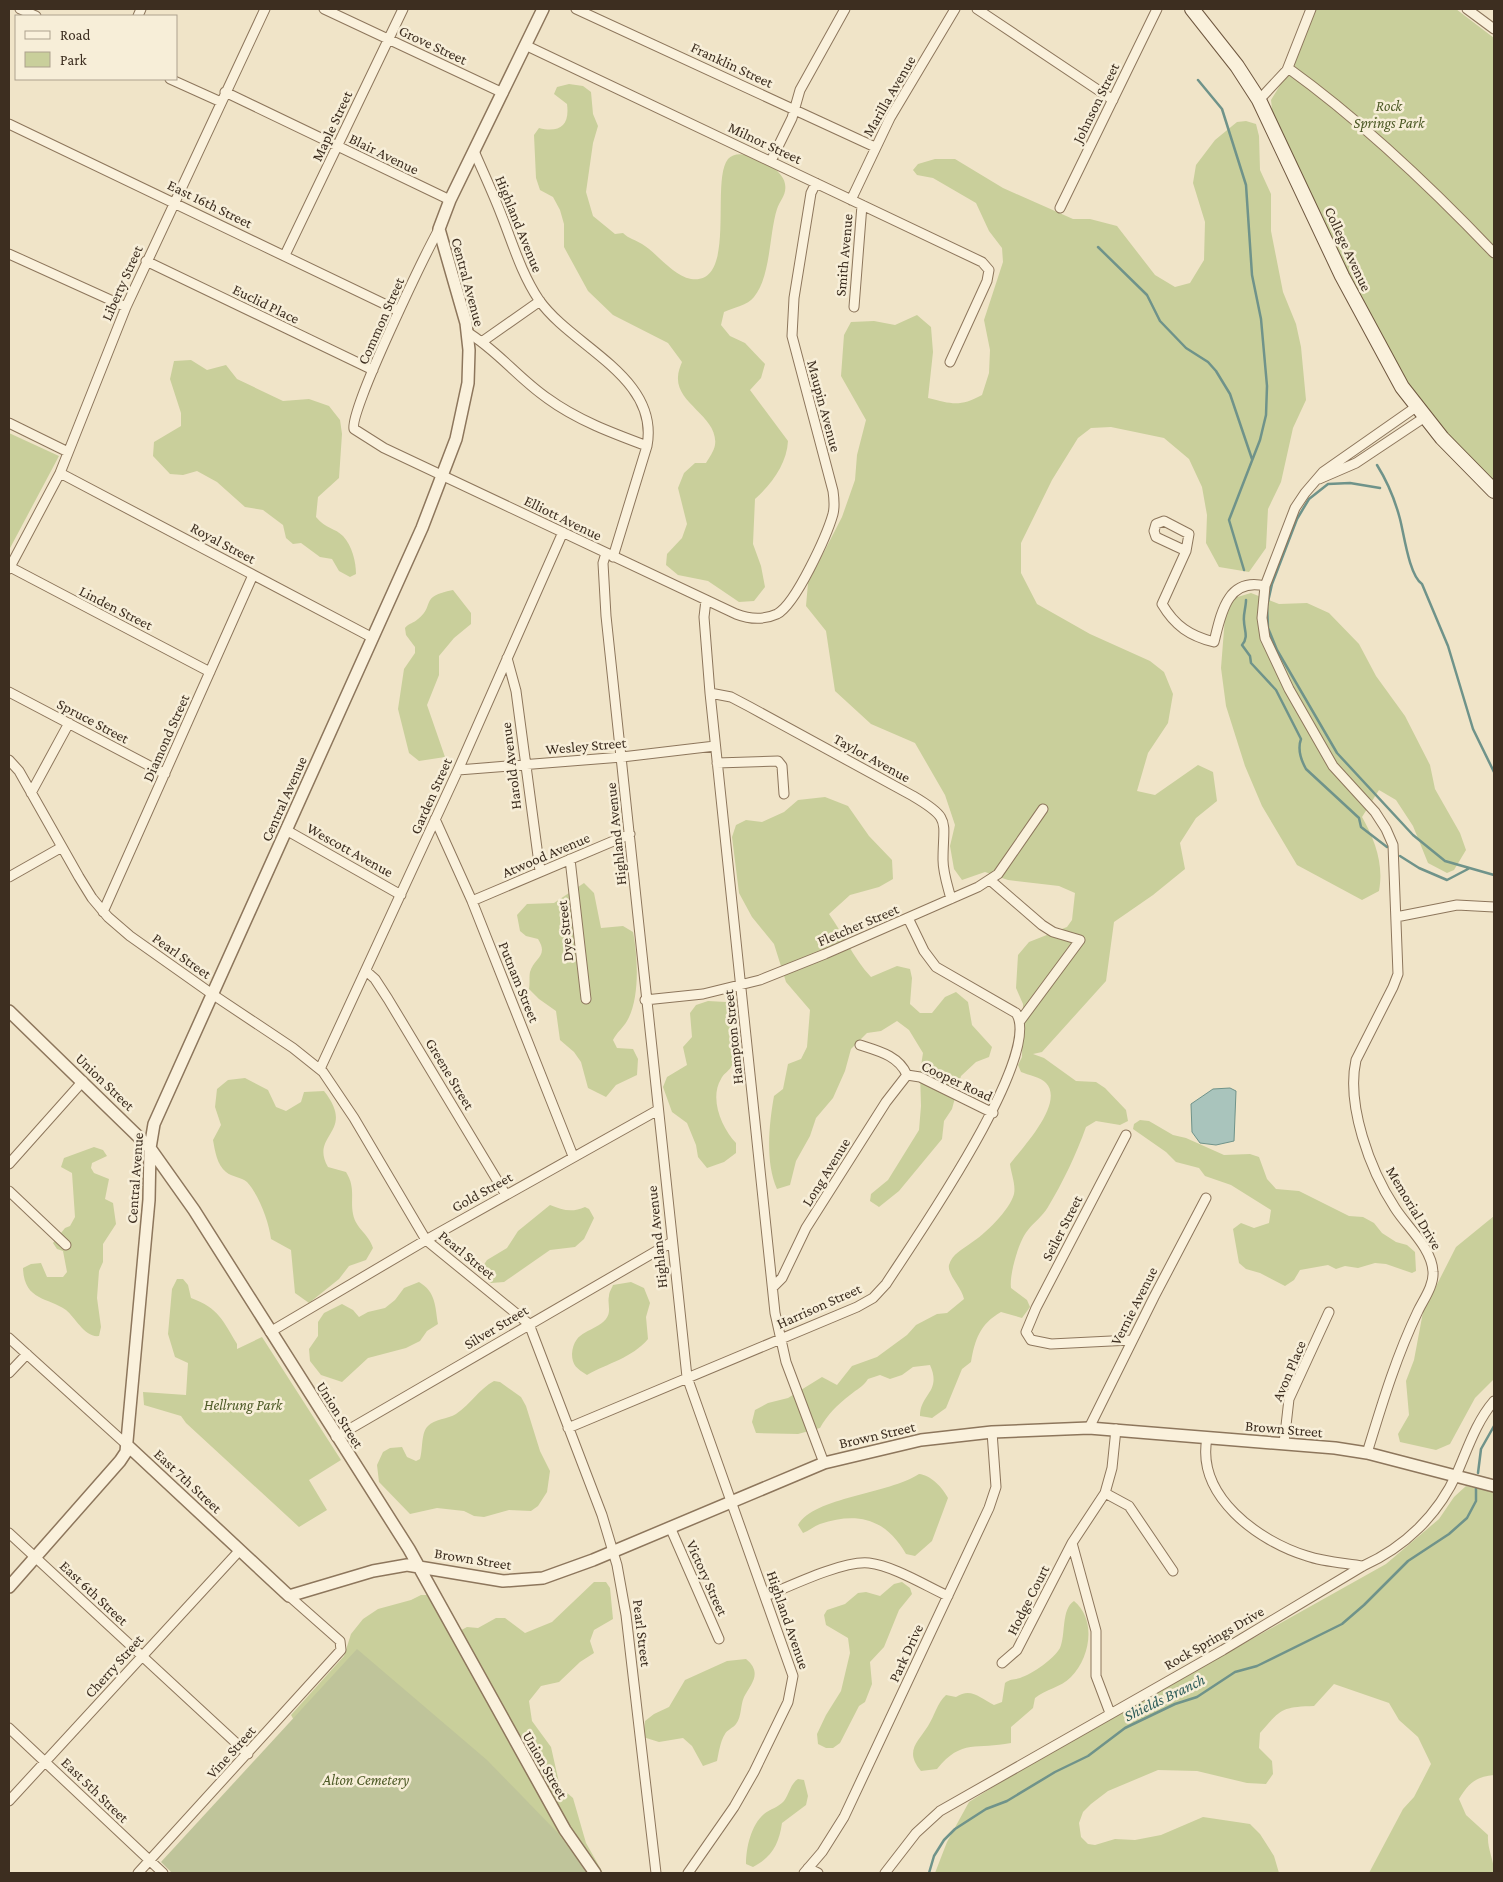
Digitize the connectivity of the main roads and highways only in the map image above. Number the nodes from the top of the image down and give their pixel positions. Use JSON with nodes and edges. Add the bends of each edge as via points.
{"nodes":[{"id":1,"x":1192,"y":9,"type":"edge"},
{"id":2,"x":1494,"y":490,"type":"edge"}],
"edges":[{"from":1,"to":2,"type":"main road","name":"College Avenue","via":[[1259,100],[1362,316],[1392,371],[1420,412]]}]}
